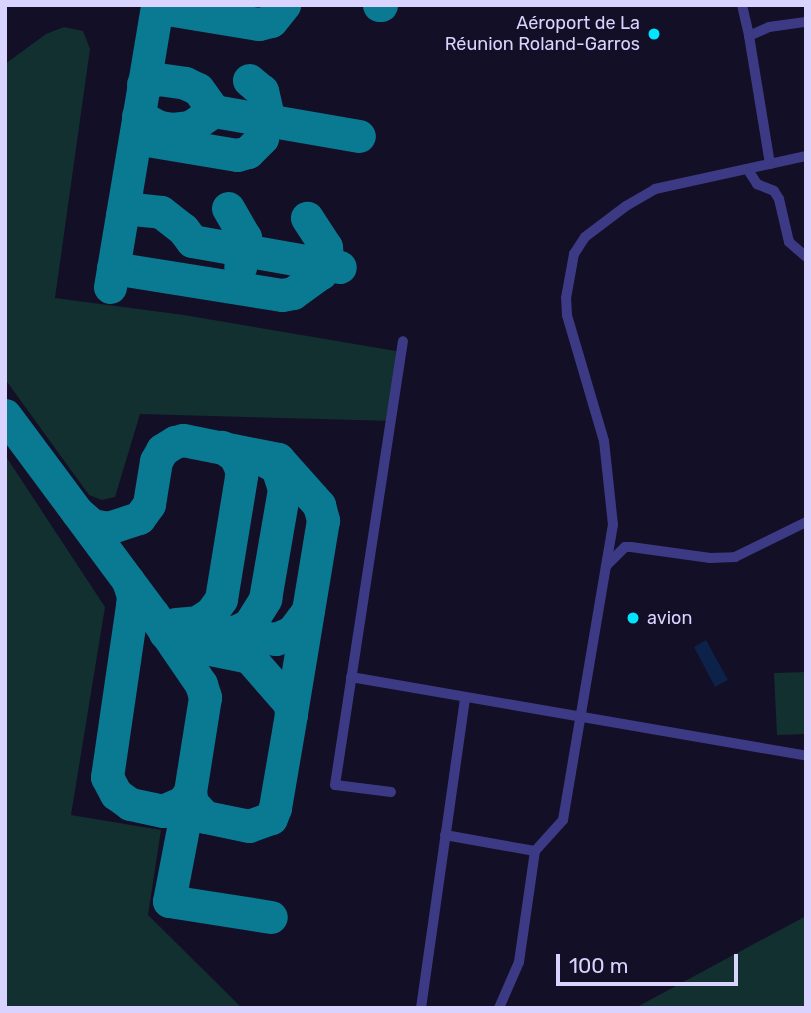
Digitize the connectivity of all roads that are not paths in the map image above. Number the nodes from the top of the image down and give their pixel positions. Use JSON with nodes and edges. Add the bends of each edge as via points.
{"nodes":[{"id":1,"x":741,"y":5,"type":"edge"},
{"id":2,"x":806,"y":22,"type":"edge"},
{"id":3,"x":749,"y":36,"type":"junction"},
{"id":4,"x":806,"y":156,"type":"edge"},
{"id":5,"x":770,"y":164,"type":"junction"},
{"id":6,"x":748,"y":170,"type":"junction"},
{"id":7,"x":806,"y":257,"type":"edge"},
{"id":8,"x":403,"y":341,"type":"dead end"},
{"id":9,"x":806,"y":522,"type":"edge"},
{"id":10,"x":606,"y":566,"type":"junction"},
{"id":11,"x":351,"y":677,"type":"junction"},
{"id":12,"x":465,"y":697,"type":"junction"},
{"id":13,"x":582,"y":716,"type":"junction"},
{"id":14,"x":806,"y":756,"type":"edge"},
{"id":15,"x":391,"y":792,"type":"dead end"},
{"id":16,"x":445,"y":835,"type":"junction"},
{"id":17,"x":535,"y":851,"type":"junction"},
{"id":18,"x":421,"y":1008,"type":"edge"},
{"id":19,"x":499,"y":1008,"type":"edge"}],
"edges":[{"from":1,"to":3,"type":"street"},
{"from":2,"to":3,"type":"street","via":[[769,27]]},
{"from":3,"to":5,"type":"street"},
{"from":4,"to":5,"type":"street"},
{"from":5,"to":6,"type":"street"},
{"from":6,"to":7,"type":"street","via":[[757,184],[774,191],[789,242]]},
{"from":6,"to":10,"type":"street","via":[[655,189],[585,237],[574,254],[567,315],[604,441],[613,526]]},
{"from":8,"to":11,"type":"street"},
{"from":9,"to":10,"type":"street","via":[[735,557],[625,547]]},
{"from":10,"to":13,"type":"street"},
{"from":11,"to":12,"type":"street"},
{"from":11,"to":15,"type":"street","via":[[335,785]]},
{"from":12,"to":13,"type":"street"},
{"from":12,"to":16,"type":"street"},
{"from":13,"to":14,"type":"street"},
{"from":13,"to":17,"type":"street","via":[[563,820]]},
{"from":16,"to":17,"type":"street"},
{"from":16,"to":18,"type":"street"},
{"from":17,"to":19,"type":"street","via":[[519,961]]}]}
